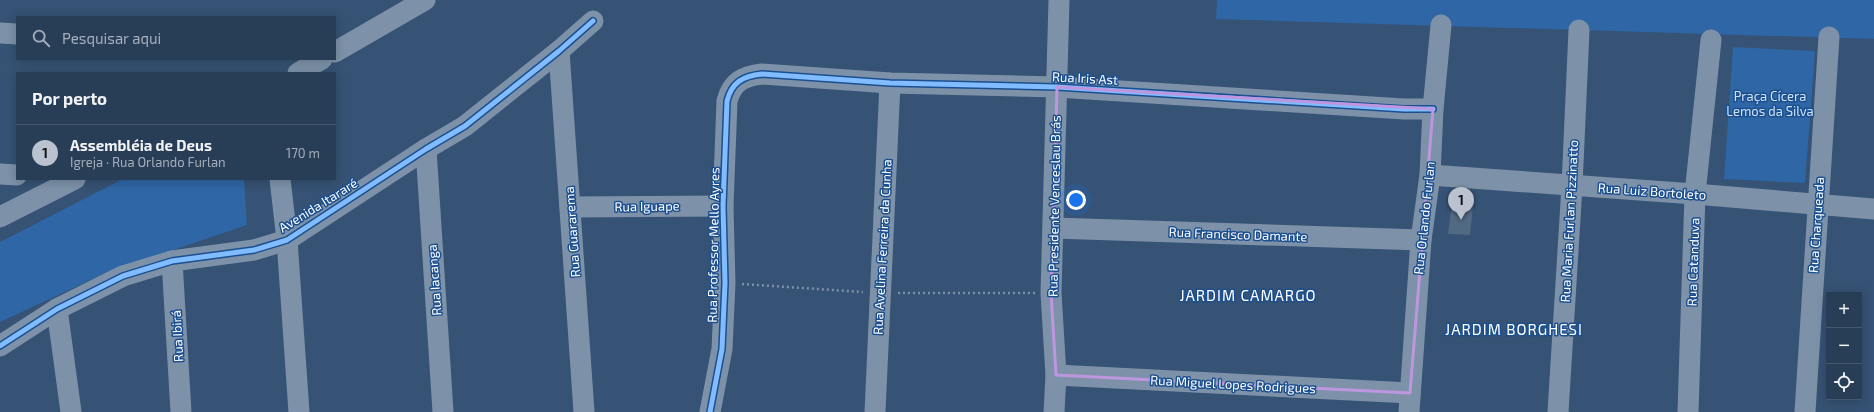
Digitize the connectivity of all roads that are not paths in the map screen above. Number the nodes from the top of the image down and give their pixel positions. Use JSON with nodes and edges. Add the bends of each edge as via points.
{"nodes":[{"id":1,"x":425,"y":0,"type":"edge"},
{"id":2,"x":1059,"y":0,"type":"edge"},
{"id":3,"x":593,"y":21,"type":"dead end"},
{"id":4,"x":1441,"y":25,"type":"dead end"},
{"id":5,"x":1579,"y":30,"type":"dead end"},
{"id":6,"x":0,"y":33,"type":"edge"},
{"id":7,"x":16,"y":34,"type":"edge"},
{"id":8,"x":1829,"y":37,"type":"dead end"},
{"id":9,"x":1711,"y":40,"type":"dead end"},
{"id":10,"x":336,"y":51,"type":"edge"},
{"id":11,"x":558,"y":51,"type":"junction"},
{"id":12,"x":320,"y":60,"type":"edge"},
{"id":13,"x":300,"y":72,"type":"edge"},
{"id":14,"x":738,"y":81,"type":"joint"},
{"id":15,"x":890,"y":83,"type":"junction"},
{"id":16,"x":1057,"y":88,"type":"junction"},
{"id":17,"x":1433,"y":109,"type":"junction"},
{"id":18,"x":426,"y":149,"type":"junction"},
{"id":19,"x":0,"y":174,"type":"edge"},
{"id":20,"x":16,"y":174,"type":"edge"},
{"id":21,"x":1430,"y":175,"type":"junction"},
{"id":22,"x":74,"y":180,"type":"edge"},
{"id":23,"x":280,"y":180,"type":"edge"},
{"id":24,"x":1572,"y":186,"type":"junction"},
{"id":25,"x":1695,"y":194,"type":"junction"},
{"id":26,"x":1817,"y":205,"type":"junction"},
{"id":27,"x":723,"y":206,"type":"junction"},
{"id":28,"x":570,"y":207,"type":"junction"},
{"id":29,"x":1874,"y":208,"type":"edge"},
{"id":30,"x":0,"y":217,"type":"edge"},
{"id":31,"x":1054,"y":228,"type":"junction"},
{"id":32,"x":287,"y":240,"type":"junction"},
{"id":33,"x":1421,"y":240,"type":"junction"},
{"id":34,"x":172,"y":261,"type":"junction"},
{"id":35,"x":57,"y":309,"type":"junction"},
{"id":36,"x":0,"y":346,"type":"edge"},
{"id":37,"x":1056,"y":375,"type":"junction"},
{"id":38,"x":1410,"y":403,"type":"edge"},
{"id":39,"x":71,"y":412,"type":"edge"},
{"id":40,"x":181,"y":412,"type":"edge"},
{"id":41,"x":299,"y":412,"type":"edge"},
{"id":42,"x":443,"y":412,"type":"edge"},
{"id":43,"x":584,"y":412,"type":"edge"},
{"id":44,"x":710,"y":412,"type":"edge"},
{"id":45,"x":875,"y":412,"type":"edge"},
{"id":46,"x":1054,"y":412,"type":"edge"},
{"id":47,"x":1558,"y":412,"type":"edge"},
{"id":48,"x":1688,"y":412,"type":"edge"},
{"id":49,"x":1805,"y":412,"type":"edge"}],
"edges":[{"from":1,"to":10,"type":"street"},
{"from":2,"to":16,"type":"street","name":"Rua Presidente Venceslau Brás"},
{"from":3,"to":11,"type":"street","name":"Avenida Itararé"},
{"from":4,"to":17,"type":"street","name":"Rua Orlando Furlan"},
{"from":5,"to":24,"type":"street","name":"Rua Maria Furlan Pizzinatto"},
{"from":6,"to":7,"type":"street"},
{"from":8,"to":26,"type":"street","name":"Rua Charqueada"},
{"from":9,"to":25,"type":"street","name":"Rua Catanduva"},
{"from":11,"to":18,"type":"street","name":"Avenida Itararé","via":[[465,126]]},
{"from":11,"to":28,"type":"street","name":"Rua Guararema"},
{"from":12,"to":13,"type":"street"},
{"from":14,"to":15,"type":"street","name":"Rua Iris Ast","via":[[762,74]]},
{"from":14,"to":27,"type":"street","name":"Rua Professor Mello Ayres","via":[[730,91],[727,101]]},
{"from":15,"to":16,"type":"street","name":"Rua Iris Ast"},
{"from":15,"to":45,"type":"street","name":"Rua Avelina Ferreira da Cunha"},
{"from":16,"to":17,"type":"street","name":"Rua Iris Ast"},
{"from":16,"to":31,"type":"street","name":"Rua Presidente Venceslau Brás"},
{"from":17,"to":21,"type":"street","name":"Rua Orlando Furlan"},
{"from":18,"to":32,"type":"street","name":"Avenida Itararé"},
{"from":18,"to":42,"type":"street","name":"Rua Iacanga"},
{"from":19,"to":20,"type":"street"},
{"from":21,"to":24,"type":"street","name":"Rua Luiz Bortoleto"},
{"from":21,"to":33,"type":"street","name":"Rua Orlando Furlan"},
{"from":22,"to":30,"type":"street"},
{"from":23,"to":32,"type":"street"},
{"from":24,"to":25,"type":"street","name":"Rua Luiz Bortoleto"},
{"from":24,"to":47,"type":"street","name":"Rua Maria Furlan Pizzinatto"},
{"from":25,"to":26,"type":"street","name":"Rua Luiz Bortoleto"},
{"from":25,"to":48,"type":"street","name":"Rua Catanduva"},
{"from":26,"to":29,"type":"street","name":"Rua Luiz Bortoleto"},
{"from":26,"to":49,"type":"street","name":"Rua Charqueada"},
{"from":27,"to":28,"type":"street","name":"Rua Iguape"},
{"from":27,"to":44,"type":"street","name":"Rua Professor Mello Ayres","via":[[725,282],[722,349]]},
{"from":28,"to":43,"type":"street","name":"Rua Guararema"},
{"from":31,"to":33,"type":"street","name":"Rua Francisco Damante"},
{"from":31,"to":37,"type":"street","name":"Rua Presidente Venceslau Brás","via":[[1051,293]]},
{"from":32,"to":34,"type":"street","name":"Avenida Itararé","via":[[254,250]]},
{"from":32,"to":41,"type":"street"},
{"from":33,"to":38,"type":"street","name":"Rua Orlando Furlan"},
{"from":34,"to":35,"type":"street","name":"Avenida Itararé","via":[[124,276]]},
{"from":34,"to":40,"type":"street","name":"Rua Ibirá"},
{"from":35,"to":36,"type":"street","name":"Avenida Itararé"},
{"from":35,"to":39,"type":"street"},
{"from":37,"to":38,"type":"street","name":"Rua Miguel Lopes Rodrigues"},
{"from":37,"to":46,"type":"street","name":"Rua Presidente Venceslau Brás"}]}
